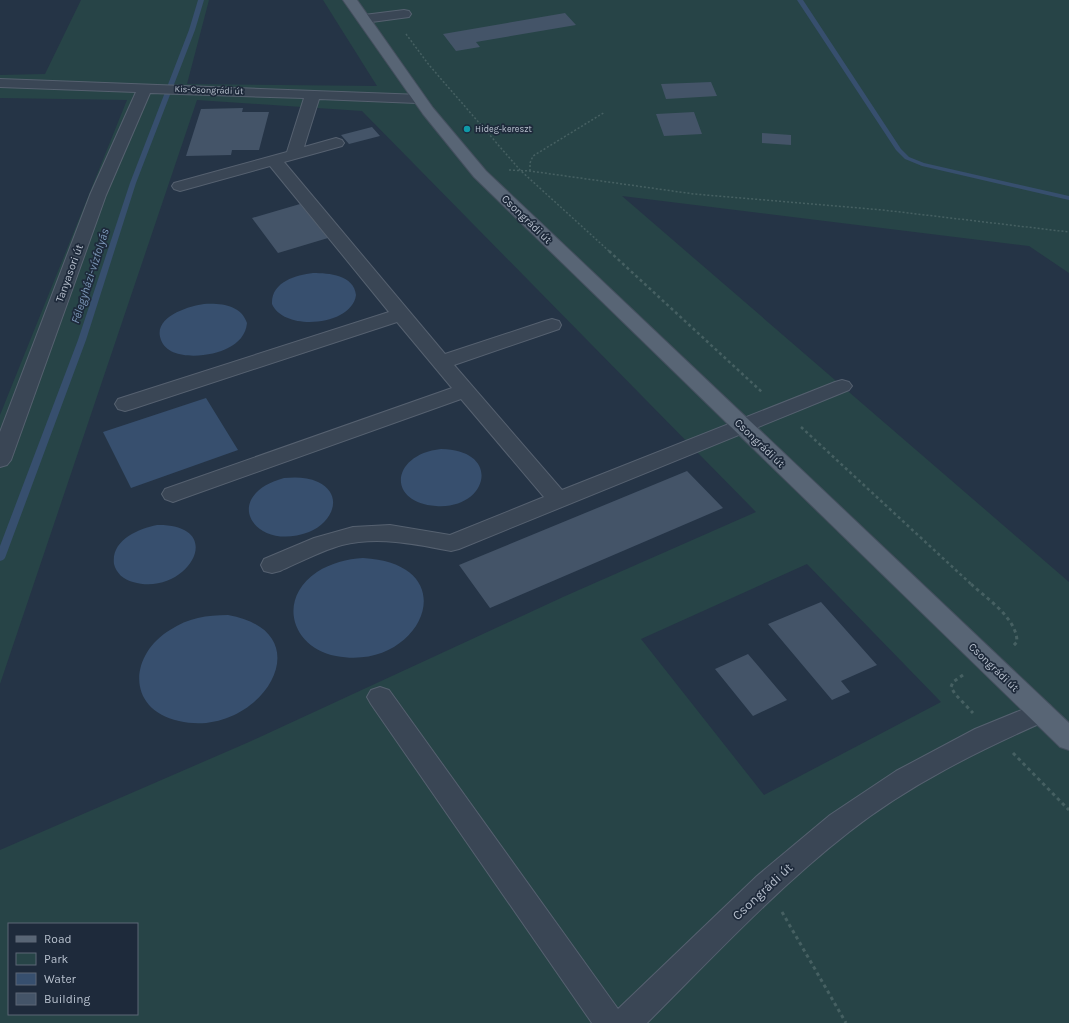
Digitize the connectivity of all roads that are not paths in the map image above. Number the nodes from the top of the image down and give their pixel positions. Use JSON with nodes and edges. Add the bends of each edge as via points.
{"nodes":[{"id":1,"x":350,"y":0,"type":"edge"},
{"id":2,"x":404,"y":14,"type":"dead end"},
{"id":3,"x":364,"y":19,"type":"junction"},
{"id":4,"x":0,"y":83,"type":"edge"},
{"id":5,"x":153,"y":88,"type":"junction"},
{"id":6,"x":312,"y":94,"type":"junction"},
{"id":7,"x":417,"y":98,"type":"junction"},
{"id":8,"x":336,"y":142,"type":"dead end"},
{"id":9,"x":294,"y":154,"type":"junction"},
{"id":10,"x":273,"y":160,"type":"junction"},
{"id":11,"x":180,"y":186,"type":"dead end"},
{"id":12,"x":402,"y":314,"type":"junction"},
{"id":13,"x":552,"y":324,"type":"dead end"},
{"id":14,"x":442,"y":362,"type":"junction"},
{"id":15,"x":842,"y":386,"type":"dead end"},
{"id":16,"x":465,"y":391,"type":"junction"},
{"id":17,"x":125,"y":404,"type":"dead end"},
{"id":18,"x":743,"y":426,"type":"junction"},
{"id":19,"x":0,"y":460,"type":"edge"},
{"id":20,"x":173,"y":494,"type":"dead end"},
{"id":21,"x":559,"y":500,"type":"junction"},
{"id":22,"x":272,"y":565,"type":"dead end"},
{"id":23,"x":380,"y":697,"type":"dead end"},
{"id":24,"x":1041,"y":712,"type":"junction"},
{"id":25,"x":1069,"y":739,"type":"edge"},
{"id":26,"x":610,"y":1023,"type":"edge"},
{"id":27,"x":625,"y":1023,"type":"edge"}],
"edges":[{"from":1,"to":3,"type":"main road","name":"Csongrádi út"},
{"from":2,"to":3,"type":"street"},
{"from":3,"to":7,"type":"main road","name":"Csongrádi út"},
{"from":4,"to":5,"type":"street","name":"Kis-Csongrádi út"},
{"from":5,"to":6,"type":"street","name":"Kis-Csongrádi út"},
{"from":5,"to":19,"type":"street","name":"Tanyasori út","via":[[98,195]]},
{"from":6,"to":7,"type":"street","name":"Kis-Csongrádi út"},
{"from":6,"to":9,"type":"street"},
{"from":7,"to":18,"type":"main road","name":"Csongrádi út","via":[[455,147],[480,174]]},
{"from":8,"to":9,"type":"street"},
{"from":9,"to":10,"type":"street"},
{"from":10,"to":11,"type":"street"},
{"from":10,"to":12,"type":"street"},
{"from":12,"to":14,"type":"street"},
{"from":12,"to":17,"type":"street"},
{"from":13,"to":14,"type":"street"},
{"from":14,"to":16,"type":"street"},
{"from":15,"to":18,"type":"street"},
{"from":16,"to":20,"type":"street"},
{"from":16,"to":21,"type":"street"},
{"from":18,"to":21,"type":"street"},
{"from":18,"to":24,"type":"main road","name":"Csongrádi út"},
{"from":21,"to":22,"type":"street","via":[[451,543],[400,534],[353,535]]},
{"from":23,"to":26,"type":"street"},
{"from":24,"to":25,"type":"main road","name":"Csongrádi út"},
{"from":24,"to":27,"type":"street","name":"Csongrádi út","via":[[984,737],[905,779],[840,824],[767,885]]}]}
